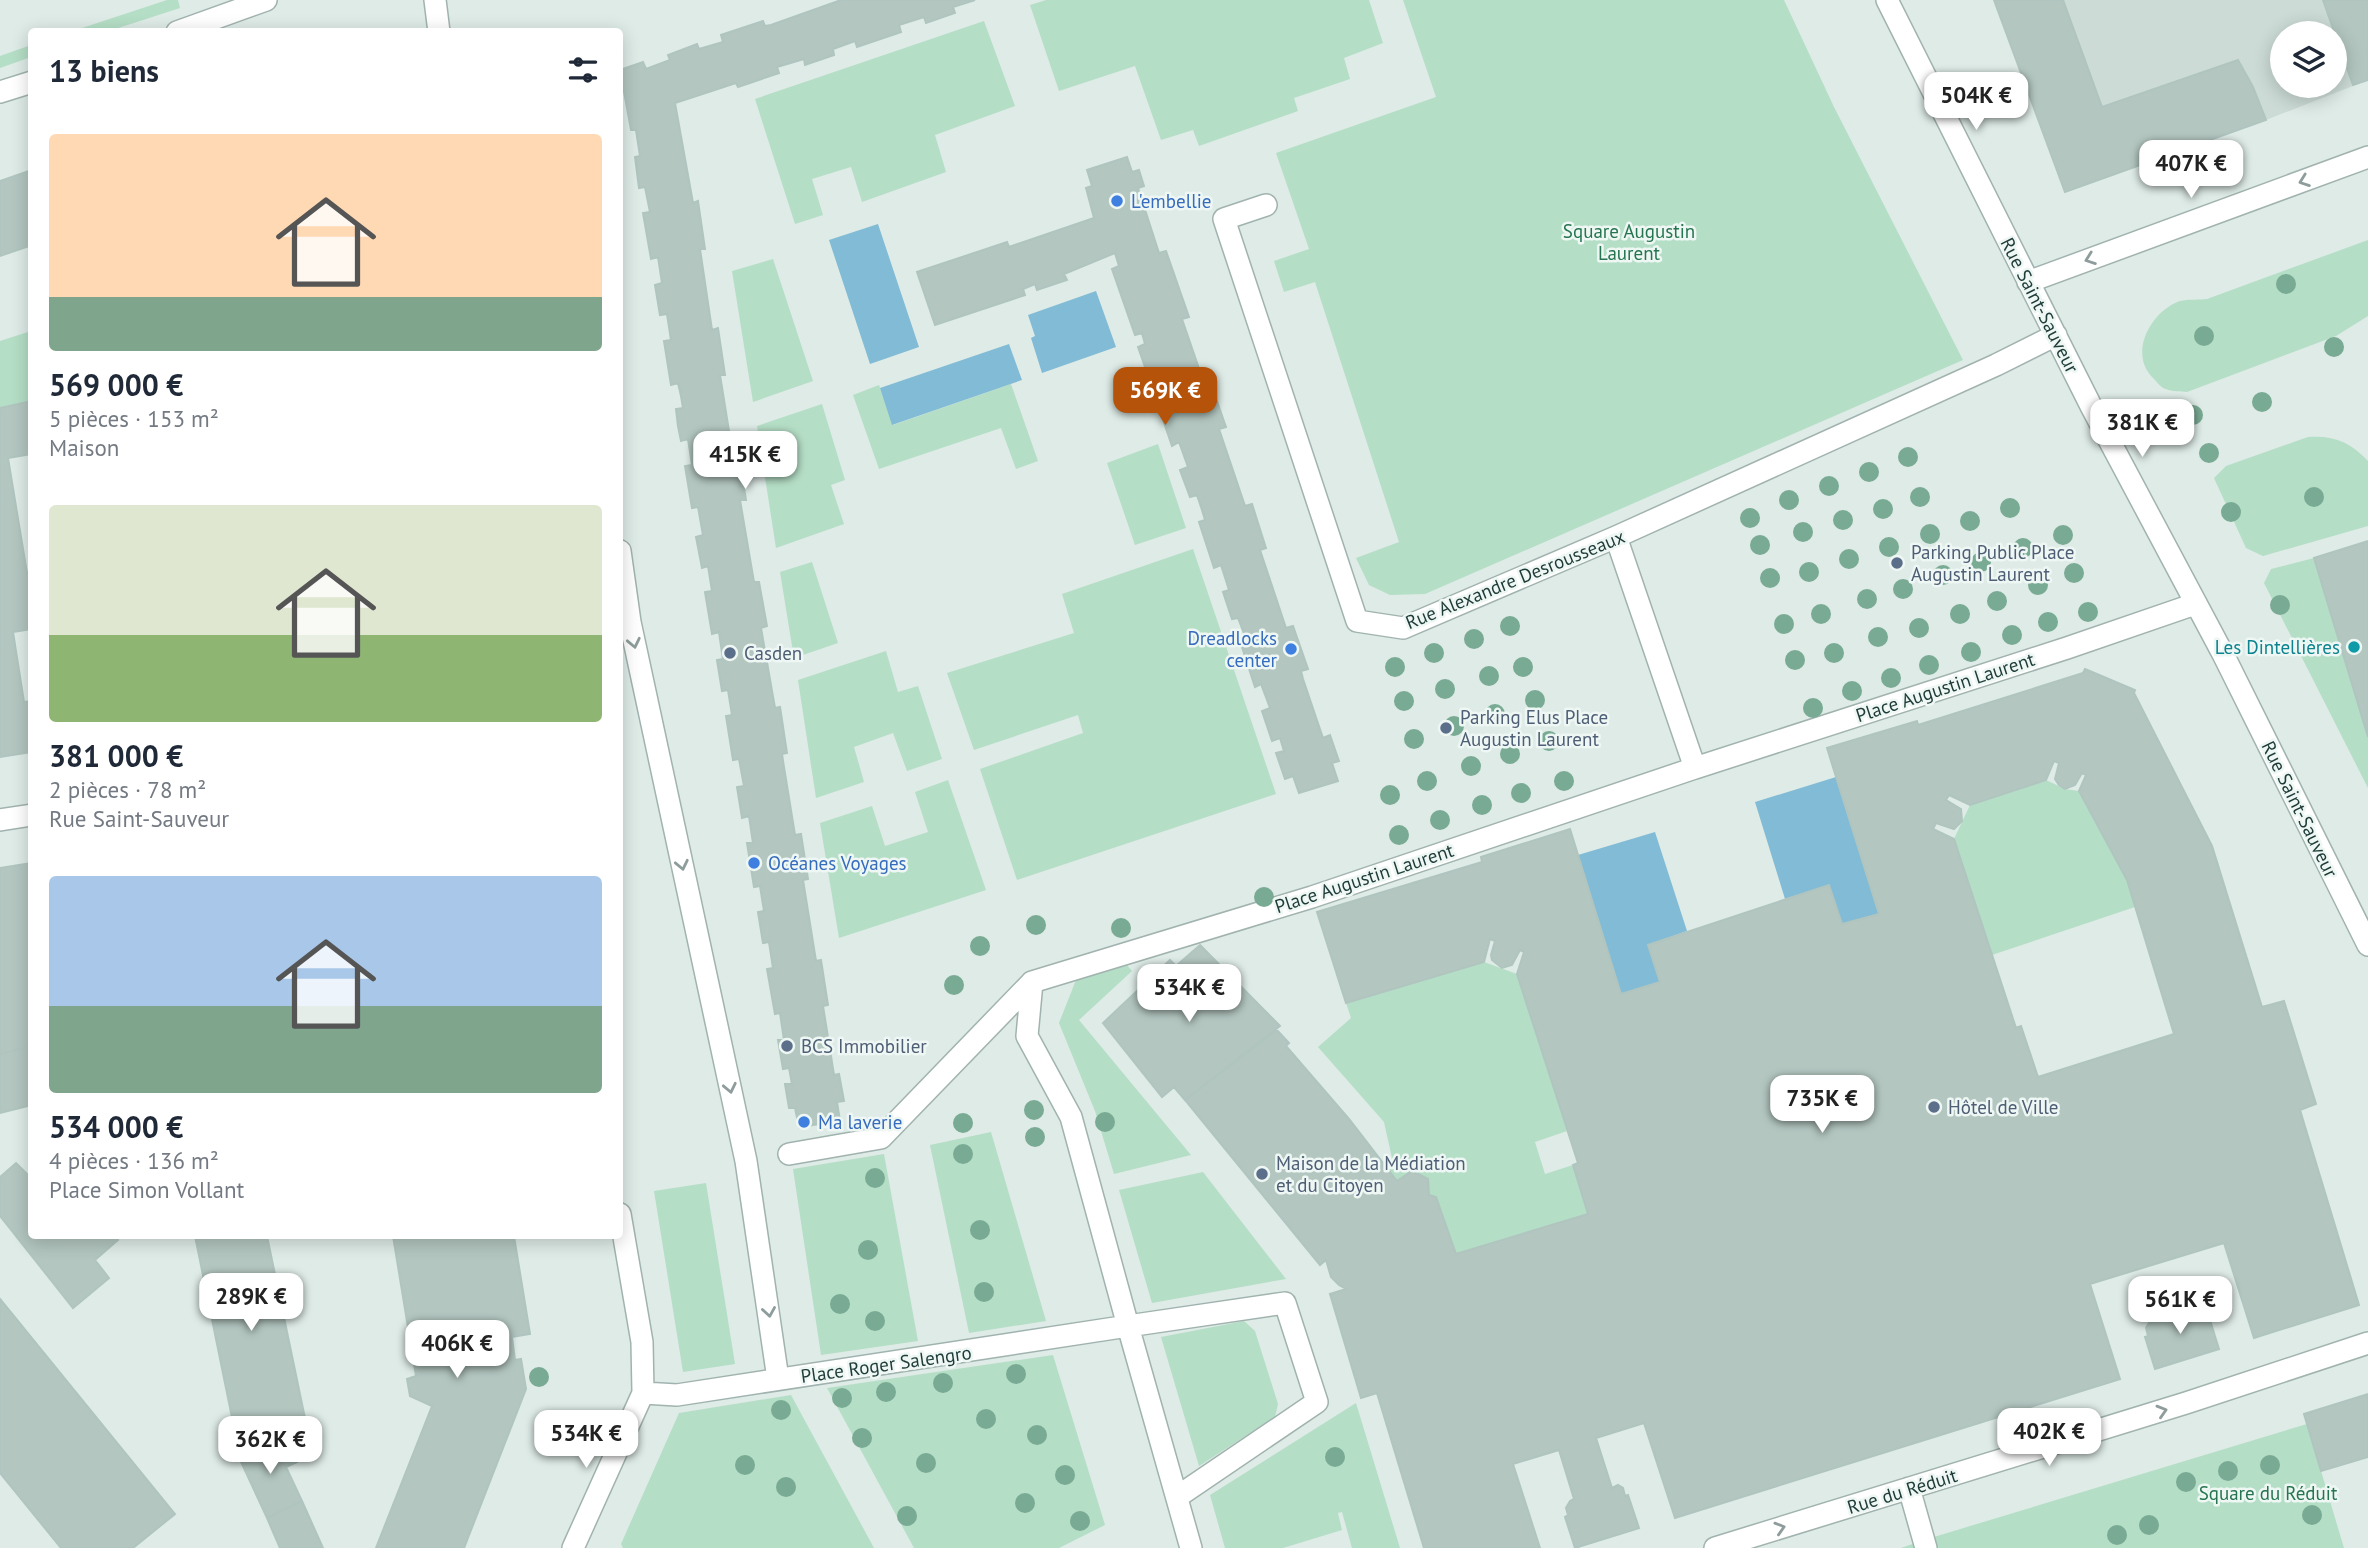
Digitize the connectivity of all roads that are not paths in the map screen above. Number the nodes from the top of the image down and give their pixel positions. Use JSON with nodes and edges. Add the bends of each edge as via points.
{"nodes":[{"id":1,"x":435,"y":0,"type":"edge"},
{"id":2,"x":1887,"y":0,"type":"edge"},
{"id":3,"x":255,"y":2,"type":"edge"},
{"id":4,"x":187,"y":28,"type":"edge"},
{"id":5,"x":438,"y":28,"type":"edge"},
{"id":6,"x":28,"y":83,"type":"edge"},
{"id":7,"x":0,"y":92,"type":"edge"},
{"id":8,"x":2368,"y":158,"type":"edge"},
{"id":9,"x":1266,"y":205,"type":"dead end"},
{"id":10,"x":2028,"y":282,"type":"junction"},
{"id":11,"x":2056,"y":335,"type":"junction"},
{"id":12,"x":1616,"y":537,"type":"junction"},
{"id":13,"x":623,"y":572,"type":"edge"},
{"id":14,"x":2195,"y":604,"type":"junction"},
{"id":15,"x":1695,"y":768,"type":"junction"},
{"id":16,"x":28,"y":816,"type":"edge"},
{"id":17,"x":0,"y":820,"type":"edge"},
{"id":18,"x":2367,"y":940,"type":"edge"},
{"id":19,"x":1032,"y":982,"type":"junction"},
{"id":20,"x":789,"y":1154,"type":"dead end"},
{"id":21,"x":623,"y":1231,"type":"edge"},
{"id":22,"x":1128,"y":1326,"type":"junction"},
{"id":23,"x":2368,"y":1343,"type":"edge"},
{"id":24,"x":778,"y":1379,"type":"junction"},
{"id":25,"x":640,"y":1401,"type":"junction"},
{"id":26,"x":1909,"y":1488,"type":"junction"},
{"id":27,"x":1177,"y":1497,"type":"junction"},
{"id":28,"x":573,"y":1548,"type":"edge"},
{"id":29,"x":1191,"y":1548,"type":"edge"},
{"id":30,"x":1715,"y":1548,"type":"edge"},
{"id":31,"x":1926,"y":1548,"type":"edge"}],
"edges":[{"from":1,"to":5,"type":"street"},
{"from":2,"to":10,"type":"street","name":"Rue Saint-Sauveur"},
{"from":3,"to":4,"type":"street"},
{"from":6,"to":7,"type":"street"},
{"from":8,"to":10,"type":"street","one_way":true},
{"from":9,"to":12,"type":"street","name":"Rue Alexandre Desrousseaux","via":[[1224,219],[1357,621],[1403,628]]},
{"from":10,"to":11,"type":"street","name":"Rue Saint-Sauveur"},
{"from":11,"to":12,"type":"street","name":"Rue Alexandre Desrousseaux"},
{"from":11,"to":14,"type":"street","name":"Rue Saint-Sauveur"},
{"from":12,"to":15,"type":"street"},
{"from":13,"to":24,"type":"street","one_way":true,"via":[[746,1161]]},
{"from":14,"to":15,"type":"street","name":"Place Augustin Laurent"},
{"from":14,"to":18,"type":"street","name":"Rue Saint-Sauveur"},
{"from":15,"to":19,"type":"street","name":"Place Augustin Laurent","via":[[1312,897]]},
{"from":16,"to":17,"type":"street"},
{"from":19,"to":20,"type":"street","name":"Place Augustin Laurent","via":[[881,1138]]},
{"from":19,"to":22,"type":"street","via":[[1027,1037],[1071,1117]]},
{"from":21,"to":25,"type":"street","via":[[642,1342]]},
{"from":22,"to":24,"type":"street","name":"Place Roger Salengro"},
{"from":22,"to":27,"type":"street"},
{"from":22,"to":27,"type":"street","name":"Place Roger Salengro","via":[[1286,1303],[1317,1402]]},
{"from":26,"to":23,"type":"street","name":"Rue du Réduit","one_way":true},
{"from":24,"to":25,"type":"street","name":"Place Roger Salengro"},
{"from":25,"to":28,"type":"street"},
{"from":30,"to":26,"type":"street","name":"Rue du Réduit","one_way":true},
{"from":26,"to":31,"type":"street"},
{"from":27,"to":29,"type":"street"}]}
